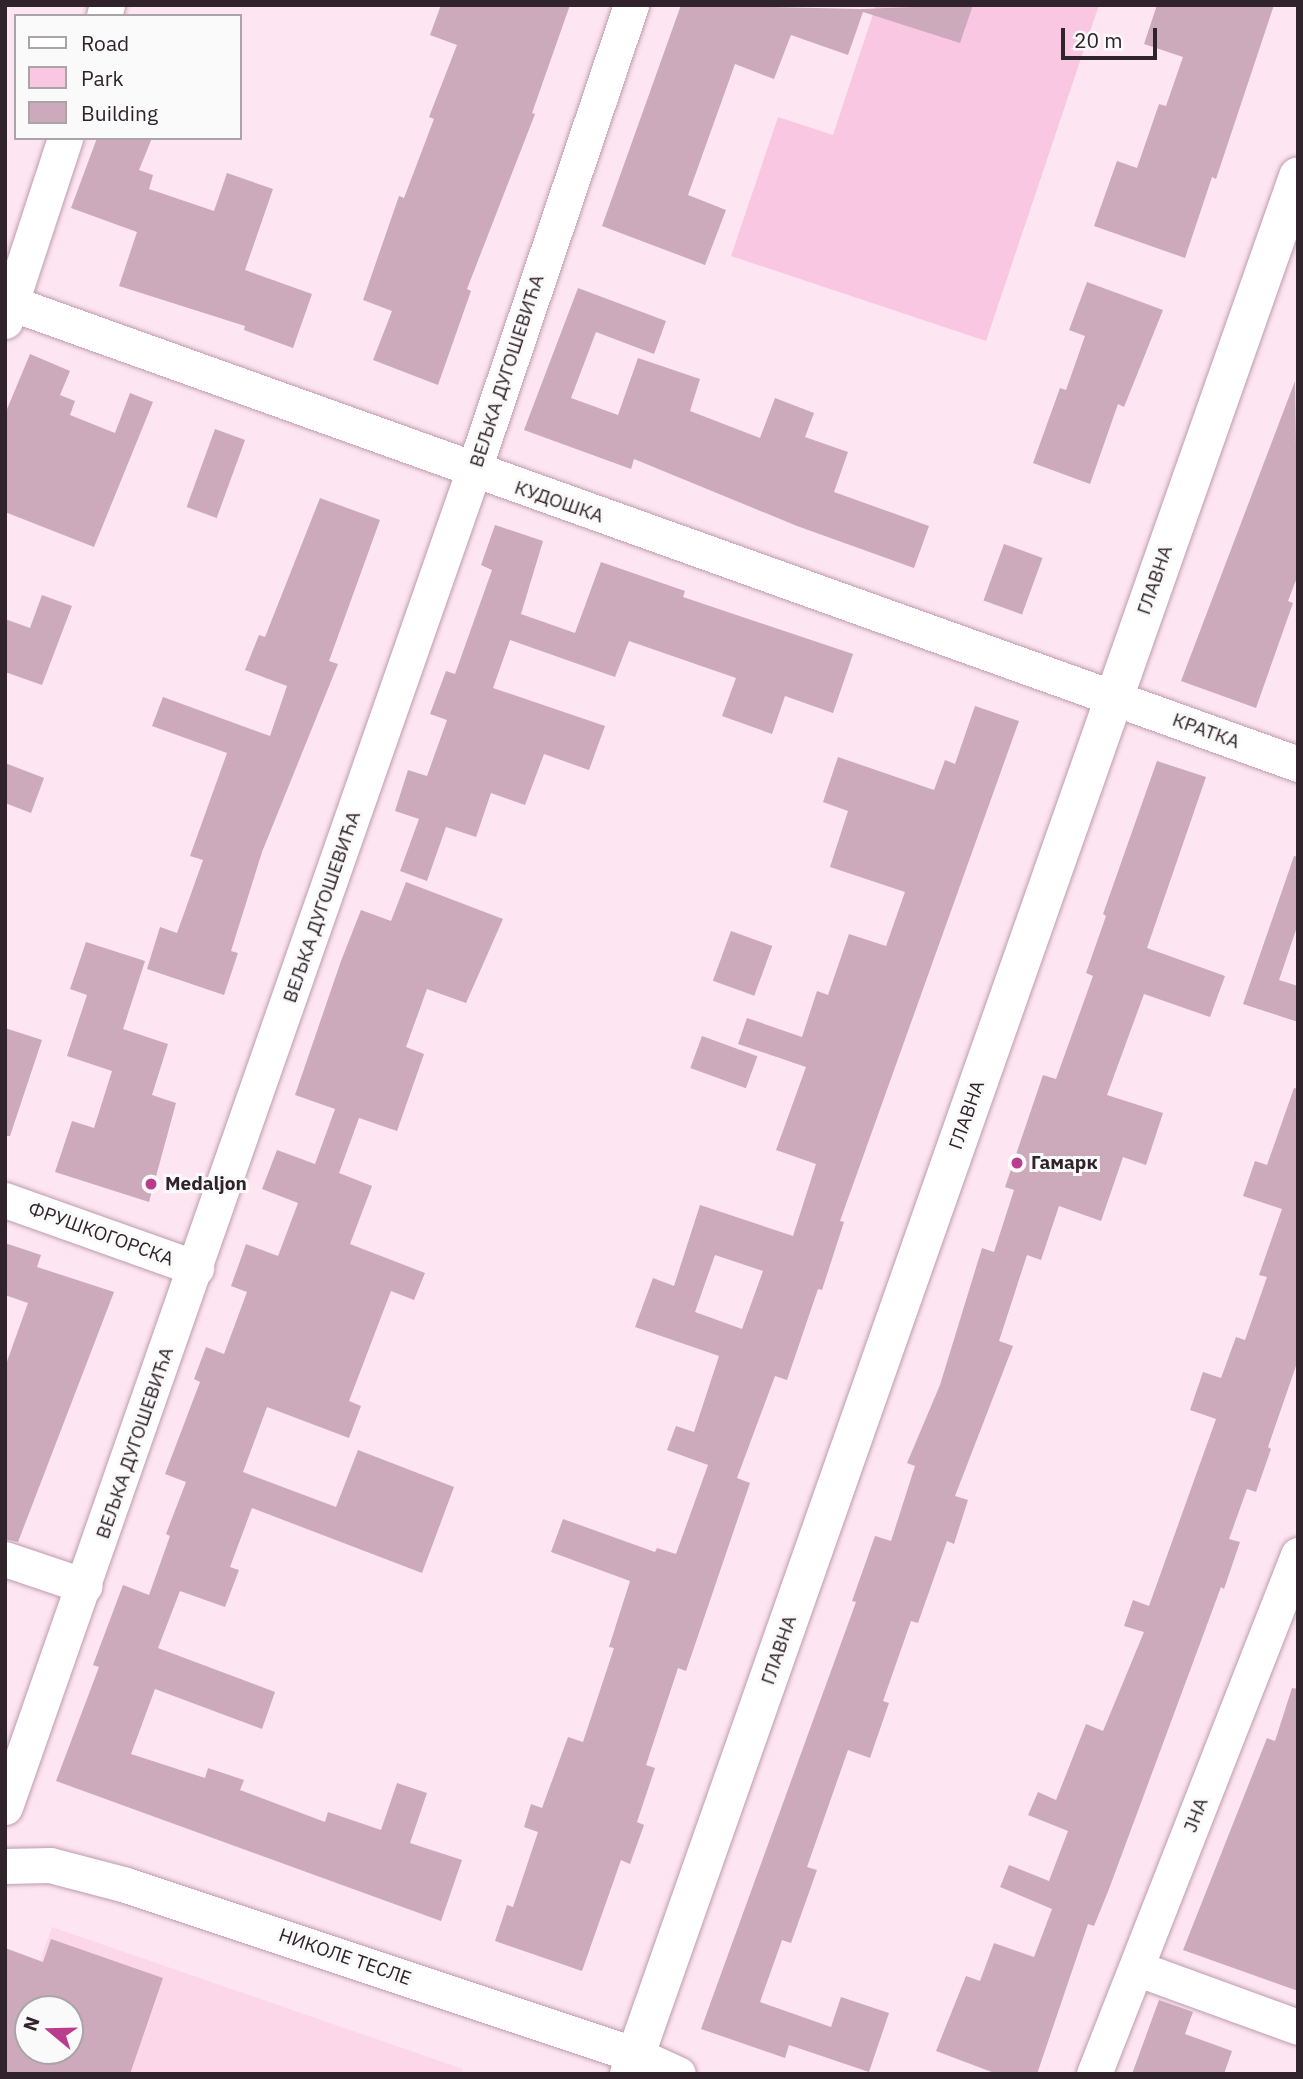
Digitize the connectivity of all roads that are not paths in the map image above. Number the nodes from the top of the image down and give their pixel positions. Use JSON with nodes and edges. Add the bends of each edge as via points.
{"nodes":[{"id":1,"x":631,"y":5,"type":"edge"},
{"id":2,"x":64,"y":140,"type":"edge"},
{"id":3,"x":1298,"y":176,"type":"edge"},
{"id":4,"x":7,"y":309,"type":"edge"},
{"id":5,"x":473,"y":472,"type":"junction"},
{"id":6,"x":1114,"y":697,"type":"junction"},
{"id":7,"x":1298,"y":764,"type":"edge"},
{"id":8,"x":5,"y":1200,"type":"edge"},
{"id":9,"x":196,"y":1268,"type":"junction"},
{"id":10,"x":1298,"y":1555,"type":"edge"},
{"id":11,"x":5,"y":1559,"type":"edge"},
{"id":12,"x":85,"y":1586,"type":"junction"},
{"id":13,"x":1291,"y":1594,"type":"edge"},
{"id":14,"x":5,"y":1807,"type":"edge"},
{"id":15,"x":5,"y":1866,"type":"edge"},
{"id":16,"x":1136,"y":1968,"type":"junction"},
{"id":17,"x":1298,"y":2027,"type":"edge"},
{"id":18,"x":633,"y":2064,"type":"edge"},
{"id":19,"x":678,"y":2074,"type":"edge"},
{"id":20,"x":1094,"y":2074,"type":"edge"}],
"edges":[{"from":1,"to":5,"type":"street","name":"ВЕЉКА ДУГОШЕВИЋА"},
{"from":2,"to":4,"type":"street"},
{"from":3,"to":6,"type":"main road","name":"ГЛАВНА"},
{"from":4,"to":5,"type":"street","name":"КУДОШКА"},
{"from":5,"to":6,"type":"street","name":"КУДОШКА"},
{"from":5,"to":9,"type":"street","name":"ВЕЉКА ДУГОШЕВИЋА"},
{"from":6,"to":7,"type":"street","name":"КРАТКА"},
{"from":6,"to":18,"type":"main road","name":"ГЛАВНА"},
{"from":8,"to":9,"type":"street","name":"ФРУШКОГОРСКА"},
{"from":9,"to":12,"type":"street","name":"ВЕЉКА ДУГОШЕВИЋА"},
{"from":10,"to":13,"type":"street","name":"ЈНА"},
{"from":11,"to":12,"type":"street"},
{"from":12,"to":14,"type":"street","name":"ВЕЉКА ДУГОШЕВИЋА"},
{"from":13,"to":16,"type":"street","name":"ЈНА"},
{"from":15,"to":18,"type":"street","name":"НИКОЛЕ ТЕСЛЕ","via":[[50,1865],[126,1885]]},
{"from":16,"to":17,"type":"street"},
{"from":16,"to":20,"type":"street","name":"ЈНА"},
{"from":18,"to":19,"type":"street","name":"НИКОЛЕ ТЕСЛЕ"}]}
